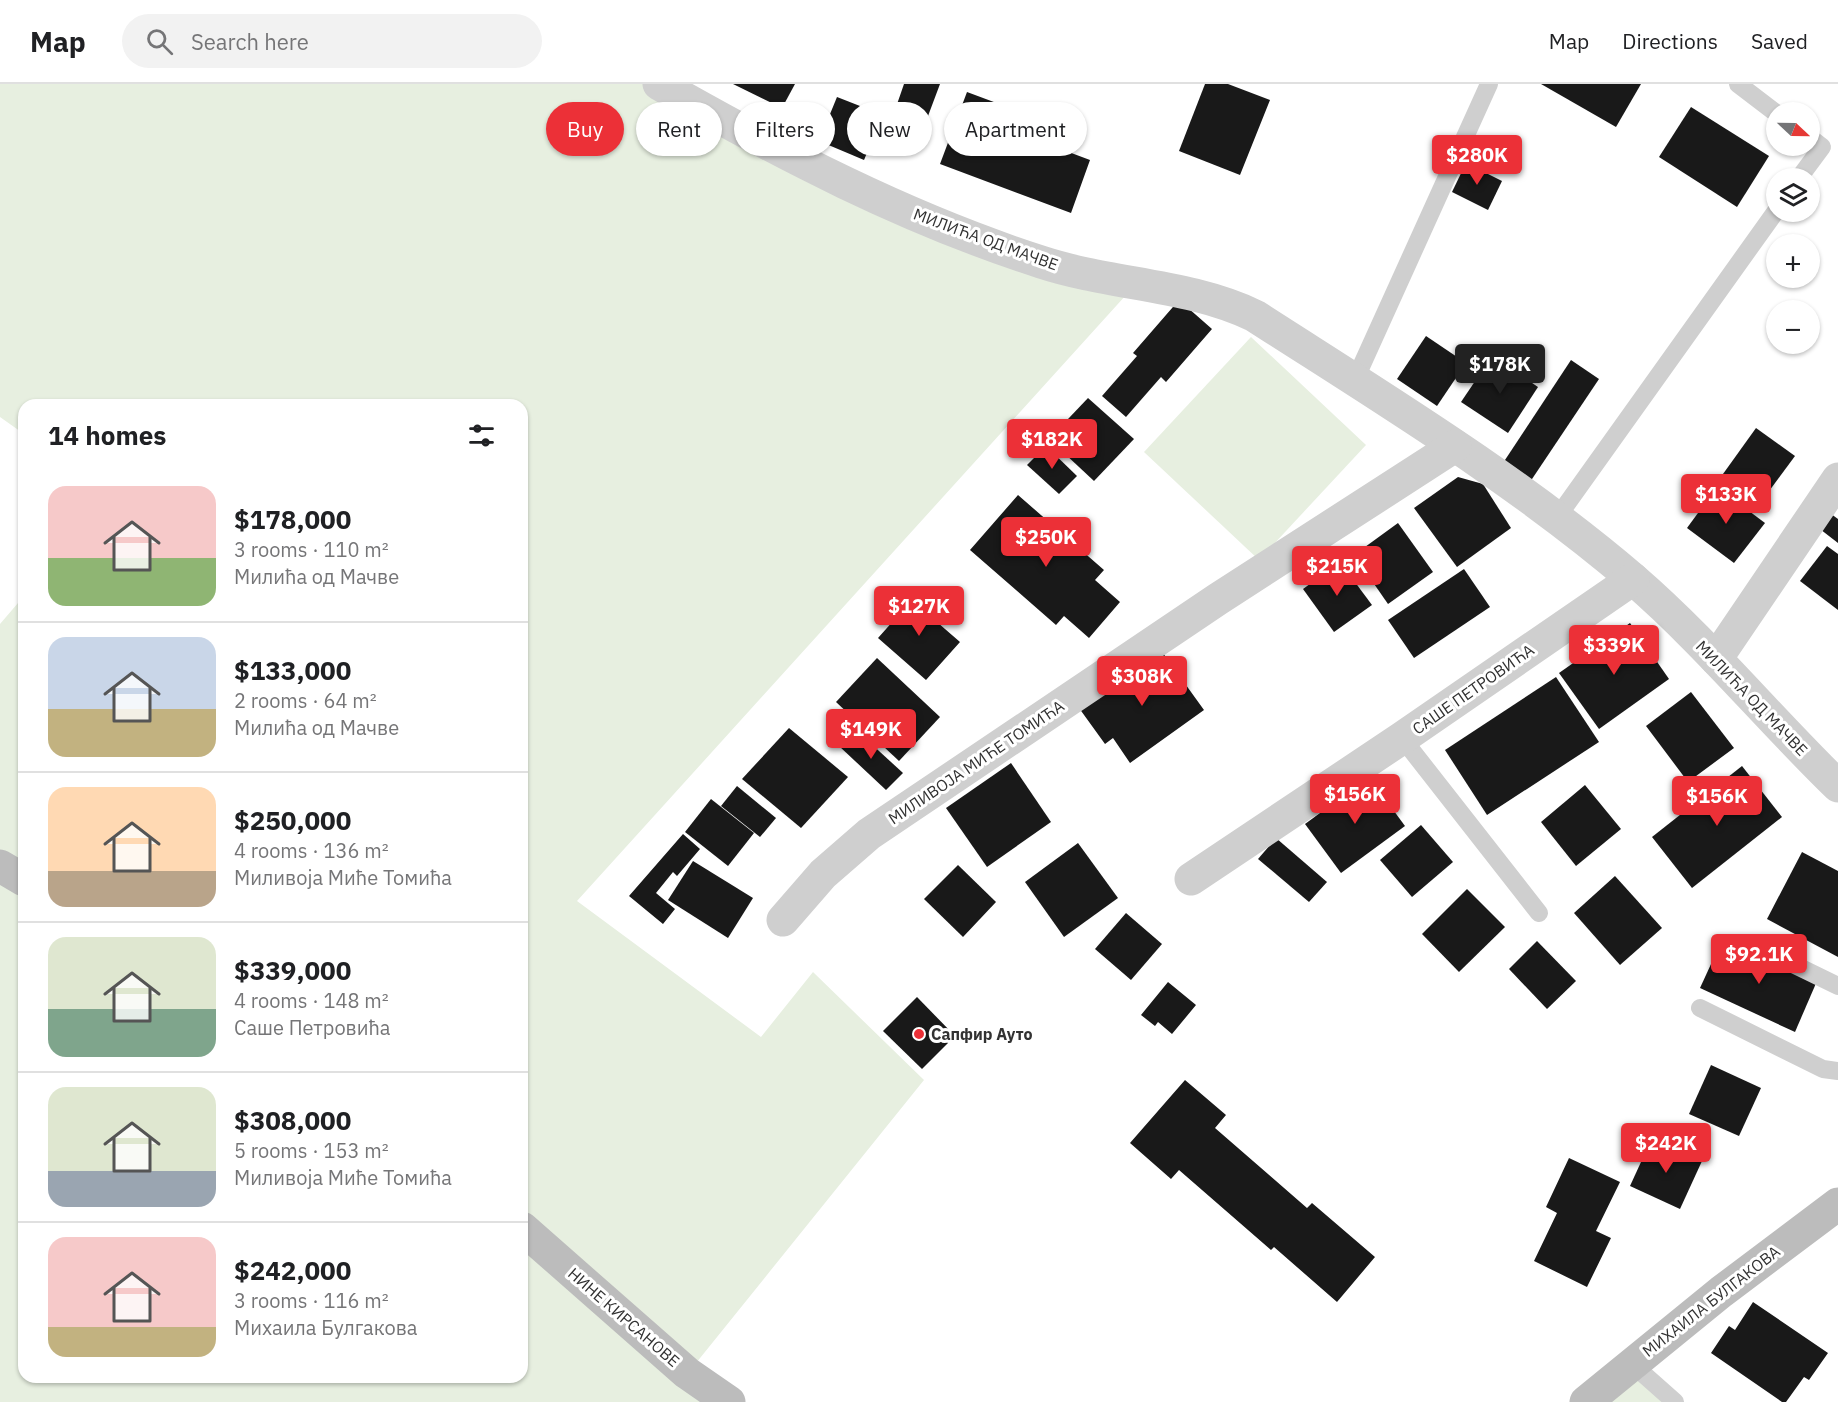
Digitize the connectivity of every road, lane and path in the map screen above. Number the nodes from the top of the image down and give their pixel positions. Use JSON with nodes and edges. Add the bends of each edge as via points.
{"nodes":[{"id":1,"x":659,"y":84,"type":"edge"},
{"id":2,"x":1489,"y":84,"type":"edge"},
{"id":3,"x":1738,"y":84,"type":"edge"},
{"id":4,"x":1766,"y":105,"type":"edge"},
{"id":5,"x":1768,"y":222,"type":"edge"},
{"id":6,"x":1355,"y":380,"type":"junction"},
{"id":7,"x":1455,"y":446,"type":"junction"},
{"id":8,"x":1838,"y":479,"type":"edge"},
{"id":9,"x":1556,"y":519,"type":"junction"},
{"id":10,"x":1633,"y":579,"type":"junction"},
{"id":11,"x":1716,"y":659,"type":"junction"},
{"id":12,"x":1402,"y":738,"type":"junction"},
{"id":13,"x":1838,"y":786,"type":"edge"},
{"id":14,"x":0,"y":866,"type":"edge"},
{"id":15,"x":18,"y":876,"type":"edge"},
{"id":16,"x":1191,"y":879,"type":"dead end"},
{"id":17,"x":1539,"y":913,"type":"dead end"},
{"id":18,"x":783,"y":920,"type":"dead end"},
{"id":19,"x":1768,"y":952,"type":"dead end"},
{"id":20,"x":1838,"y":986,"type":"edge"},
{"id":21,"x":1700,"y":1008,"type":"dead end"},
{"id":22,"x":1838,"y":1071,"type":"edge"},
{"id":23,"x":1838,"y":1204,"type":"edge"},
{"id":24,"x":528,"y":1233,"type":"edge"},
{"id":25,"x":1631,"y":1363,"type":"junction"},
{"id":26,"x":729,"y":1402,"type":"edge"},
{"id":27,"x":1586,"y":1402,"type":"edge"},
{"id":28,"x":1675,"y":1402,"type":"edge"}],
"edges":[{"from":1,"to":6,"type":"street","name":"МИЛИЋА ОД МАЧВЕ","via":[[744,133],[918,215],[1042,262],[1235,307]]},
{"from":2,"to":6,"type":"lane"},
{"from":3,"to":4,"type":"lane"},
{"from":5,"to":9,"type":"lane"},
{"from":6,"to":7,"type":"street","name":"МИЛИЋА ОД МАЧВЕ"},
{"from":7,"to":9,"type":"street","name":"МИЛИЋА ОД МАЧВЕ","via":[[1505,478]]},
{"from":7,"to":18,"type":"street","name":"МИЛИВОЈА МИЋЕ ТОМИЋА","via":[[1208,605],[868,834],[823,874]]},
{"from":8,"to":11,"type":"street"},
{"from":9,"to":10,"type":"street","name":"МИЛИЋА ОД МАЧВЕ"},
{"from":10,"to":11,"type":"street","name":"МИЛИЋА ОД МАЧВЕ"},
{"from":10,"to":12,"type":"street","name":"САШЕ ПЕТРОВИЋА"},
{"from":11,"to":13,"type":"street","name":"МИЛИЋА ОД МАЧВЕ"},
{"from":12,"to":16,"type":"street","name":"САШЕ ПЕТРОВИЋА"},
{"from":12,"to":17,"type":"lane","name":"САШЕ ПЕТРОВИЋА"},
{"from":14,"to":15,"type":"street"},
{"from":19,"to":20,"type":"lane"},
{"from":21,"to":22,"type":"lane","via":[[1823,1069]]},
{"from":23,"to":25,"type":"street","name":"МИХАИЛА БУЛГАКОВА"},
{"from":24,"to":26,"type":"street","name":"НИНЕ КИРСАНОВЕ","via":[[687,1373]]},
{"from":25,"to":27,"type":"street","name":"МИХАИЛА БУЛГАКОВА"},
{"from":25,"to":28,"type":"lane"}]}
